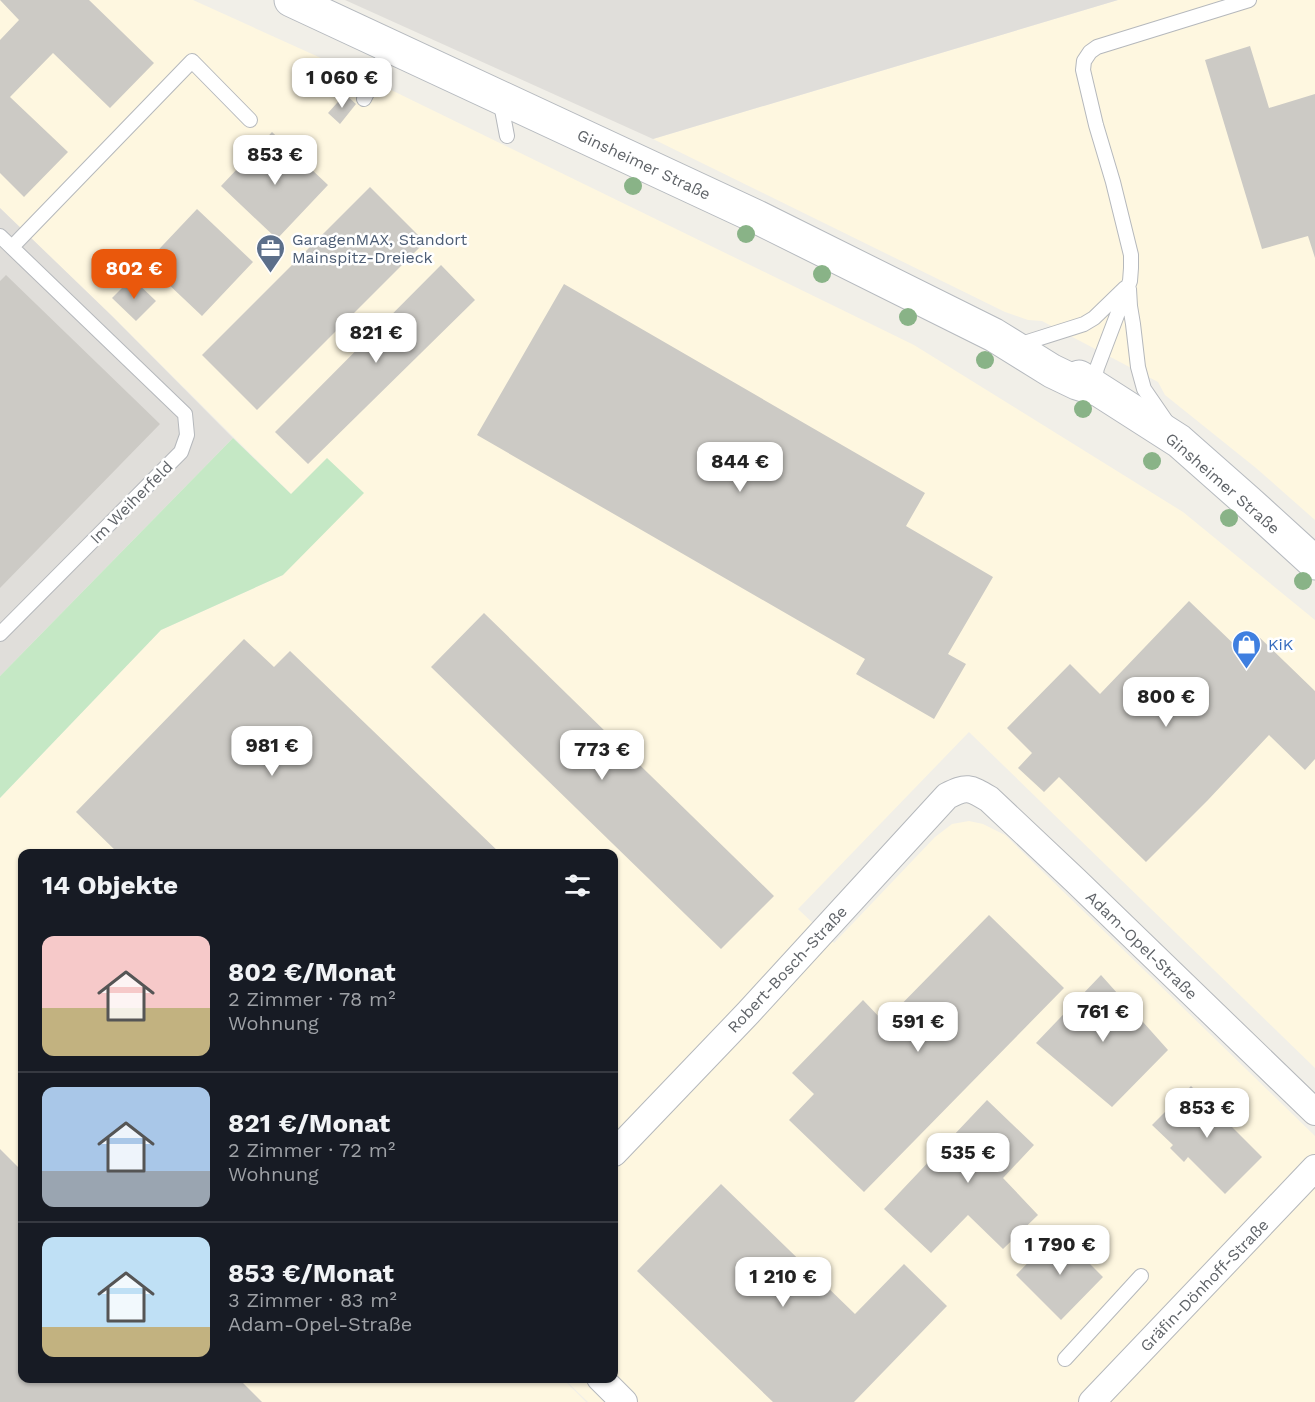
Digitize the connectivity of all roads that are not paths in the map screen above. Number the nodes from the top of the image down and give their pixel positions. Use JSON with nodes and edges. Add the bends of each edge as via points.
{"nodes":[{"id":1,"x":291,"y":0,"type":"edge"},
{"id":2,"x":1249,"y":0,"type":"edge"},
{"id":3,"x":388,"y":45,"type":"junction"},
{"id":4,"x":500,"y":97,"type":"junction"},
{"id":5,"x":364,"y":99,"type":"dead end"},
{"id":6,"x":250,"y":120,"type":"dead end"},
{"id":7,"x":507,"y":136,"type":"dead end"},
{"id":8,"x":0,"y":236,"type":"edge"},
{"id":9,"x":12,"y":247,"type":"junction"},
{"id":10,"x":1129,"y":284,"type":"junction"},
{"id":11,"x":1008,"y":339,"type":"junction"},
{"id":12,"x":1096,"y":389,"type":"junction"},
{"id":13,"x":1179,"y":441,"type":"junction"},
{"id":14,"x":1315,"y":563,"type":"edge"},
{"id":15,"x":0,"y":634,"type":"edge"},
{"id":16,"x":962,"y":788,"type":"joint"},
{"id":17,"x":1315,"y":1112,"type":"edge"},
{"id":18,"x":618,"y":1149,"type":"edge"},
{"id":19,"x":1315,"y":1168,"type":"edge"},
{"id":20,"x":1141,"y":1276,"type":"dead end"},
{"id":21,"x":1065,"y":1359,"type":"dead end"},
{"id":22,"x":605,"y":1383,"type":"edge"},
{"id":23,"x":624,"y":1402,"type":"edge"},
{"id":24,"x":1092,"y":1402,"type":"edge"}],
"edges":[{"from":1,"to":3,"type":"main road","name":"Ginsheimer Straße"},
{"from":2,"to":10,"type":"lane","via":[[1097,46],[1084,60],[1094,116],[1131,255]]},
{"from":3,"to":4,"type":"main road","name":"Ginsheimer Straße"},
{"from":3,"to":5,"type":"lane"},
{"from":4,"to":7,"type":"lane"},
{"from":4,"to":11,"type":"main road","name":"Ginsheimer Straße"},
{"from":6,"to":9,"type":"lane","via":[[192,61]]},
{"from":8,"to":9,"type":"lane","name":"Im Weiherfeld"},
{"from":9,"to":15,"type":"lane","name":"Im Weiherfeld","via":[[185,414],[187,435],[181,452]]},
{"from":10,"to":11,"type":"lane","via":[[1084,324]]},
{"from":10,"to":12,"type":"lane","via":[[1097,368]]},
{"from":10,"to":13,"type":"lane","via":[[1144,389]]},
{"from":11,"to":12,"type":"main road","name":"Ginsheimer Straße","via":[[1041,352]]},
{"from":12,"to":13,"type":"main road","name":"Ginsheimer Straße"},
{"from":13,"to":14,"type":"main road","name":"Ginsheimer Straße"},
{"from":16,"to":17,"type":"street","name":"Adam-Opel-Straße","via":[[989,799]]},
{"from":16,"to":18,"type":"street","name":"Robert-Bosch-Straße","via":[[947,796]]},
{"from":19,"to":24,"type":"street","name":"Gräfin-Dönhoff-Straße"},
{"from":20,"to":21,"type":"lane"},
{"from":22,"to":23,"type":"street"}]}
